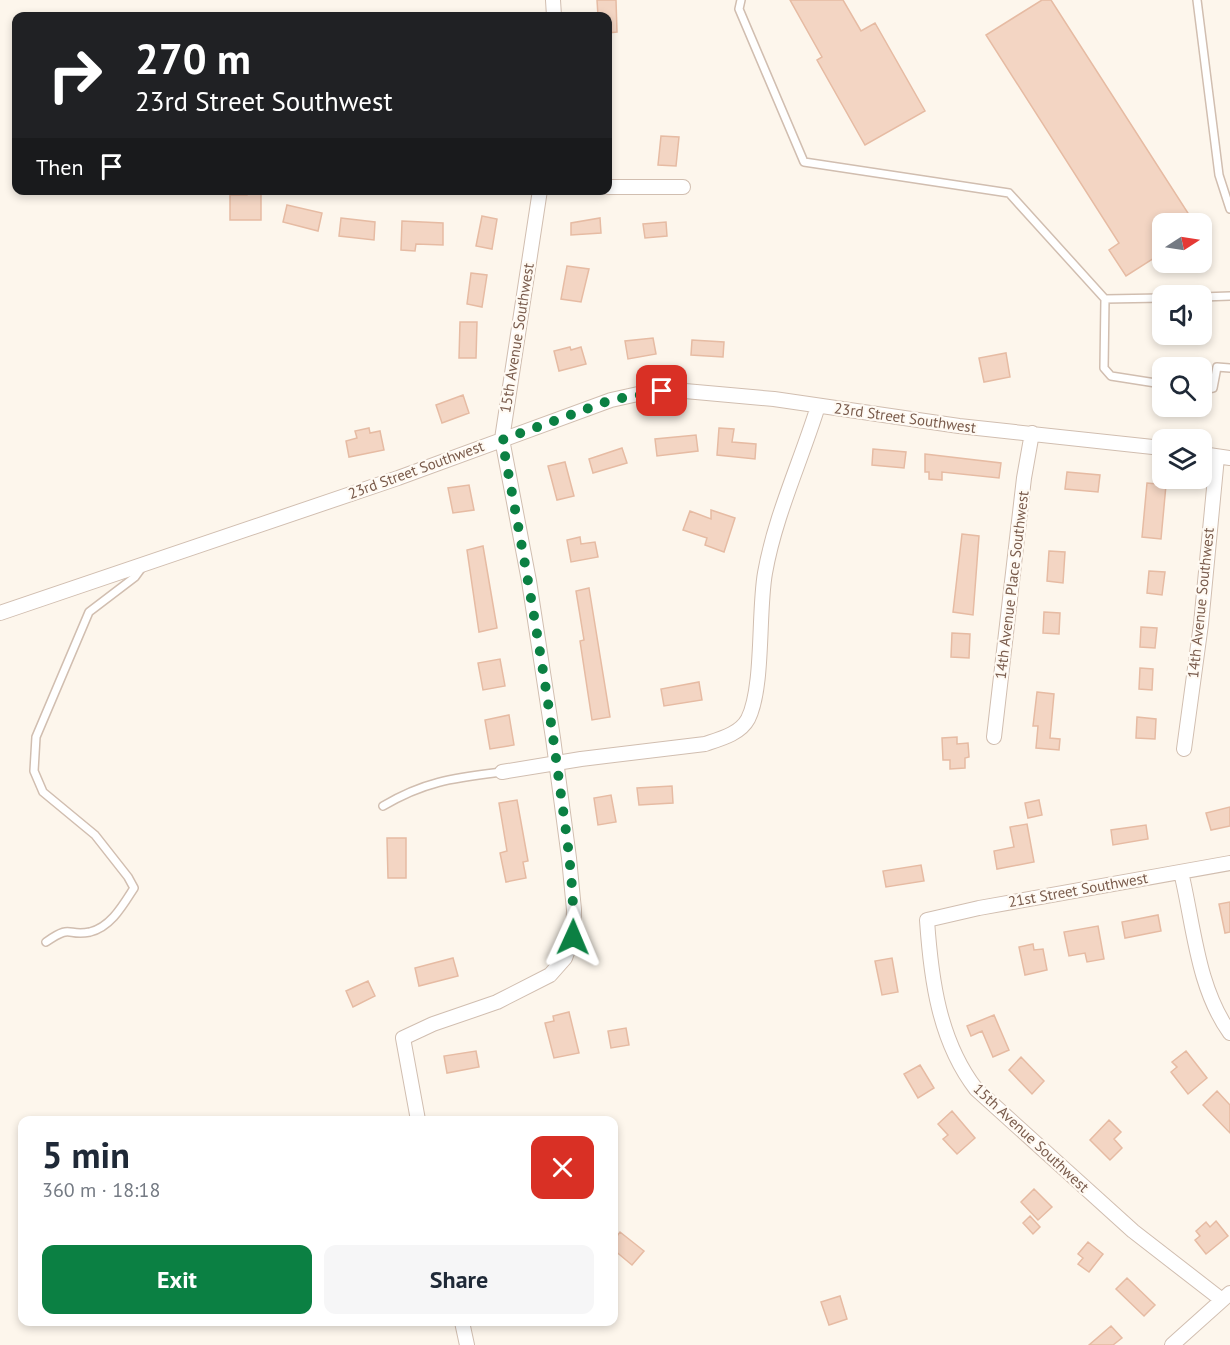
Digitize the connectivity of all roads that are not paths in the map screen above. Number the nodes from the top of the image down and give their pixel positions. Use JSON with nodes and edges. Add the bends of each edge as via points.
{"nodes":[{"id":1,"x":741,"y":0,"type":"edge"},
{"id":2,"x":1197,"y":0,"type":"edge"},
{"id":3,"x":612,"y":187,"type":"edge"},
{"id":4,"x":683,"y":187,"type":"dead end"},
{"id":5,"x":539,"y":195,"type":"edge"},
{"id":6,"x":1230,"y":209,"type":"edge"},
{"id":7,"x":1212,"y":297,"type":"edge"},
{"id":8,"x":1230,"y":297,"type":"edge"},
{"id":9,"x":1152,"y":298,"type":"edge"},
{"id":10,"x":1105,"y":299,"type":"junction"},
{"id":11,"x":1230,"y":368,"type":"edge"},
{"id":12,"x":1152,"y":382,"type":"edge"},
{"id":13,"x":1212,"y":388,"type":"edge"},
{"id":14,"x":818,"y":406,"type":"junction"},
{"id":15,"x":1032,"y":433,"type":"junction"},
{"id":16,"x":502,"y":440,"type":"junction"},
{"id":17,"x":1152,"y":447,"type":"edge"},
{"id":18,"x":1223,"y":458,"type":"edge"},
{"id":19,"x":144,"y":564,"type":"junction"},
{"id":20,"x":0,"y":613,"type":"edge"},
{"id":21,"x":994,"y":737,"type":"dead end"},
{"id":22,"x":1184,"y":749,"type":"dead end"},
{"id":23,"x":556,"y":763,"type":"junction"},
{"id":24,"x":502,"y":772,"type":"joint"},
{"id":25,"x":382,"y":806,"type":"dead end"},
{"id":26,"x":1230,"y":863,"type":"edge"},
{"id":27,"x":1181,"y":872,"type":"junction"},
{"id":28,"x":927,"y":920,"type":"joint"},
{"id":29,"x":46,"y":942,"type":"dead end"},
{"id":30,"x":1230,"y":1033,"type":"edge"},
{"id":31,"x":417,"y":1116,"type":"edge"},
{"id":32,"x":1226,"y":1297,"type":"edge"},
{"id":33,"x":463,"y":1326,"type":"edge"},
{"id":34,"x":467,"y":1345,"type":"edge"},
{"id":35,"x":1172,"y":1345,"type":"edge"}],
"edges":[{"from":1,"to":10,"type":"lane","via":[[739,9],[804,162],[1008,193]]},
{"from":2,"to":6,"type":"lane","via":[[1219,175]]},
{"from":3,"to":4,"type":"street"},
{"from":5,"to":16,"type":"street","name":"15th Avenue Southwest"},
{"from":7,"to":8,"type":"lane"},
{"from":9,"to":10,"type":"lane"},
{"from":10,"to":12,"type":"lane","via":[[1104,368],[1111,376]]},
{"from":11,"to":13,"type":"lane","via":[[1217,367]]},
{"from":14,"to":15,"type":"street","name":"23rd Street Southwest"},
{"from":14,"to":16,"type":"street","name":"23rd Street Southwest","via":[[696,392],[647,392],[611,400]]},
{"from":14,"to":23,"type":"street","via":[[768,561],[760,607],[754,699],[748,719],[721,739],[705,744]]},
{"from":15,"to":17,"type":"street","name":"23rd Street Southwest"},
{"from":15,"to":21,"type":"street","name":"14th Avenue Place Southwest"},
{"from":16,"to":19,"type":"street","name":"23rd Street Southwest"},
{"from":16,"to":23,"type":"street","name":"15th Avenue Southwest","via":[[529,581]]},
{"from":18,"to":22,"type":"street","name":"14th Avenue Southwest"},
{"from":19,"to":20,"type":"street","name":"23rd Street Southwest"},
{"from":19,"to":29,"type":"lane","via":[[135,577],[89,612],[36,737],[34,771],[43,792],[95,835],[134,888],[103,926],[89,932],[63,930]]},
{"from":23,"to":24,"type":"street"},
{"from":23,"to":31,"type":"street","name":"15th Avenue Southwest","via":[[574,910],[570,948],[558,967],[526,989],[404,1038]]},
{"from":24,"to":25,"type":"lane","via":[[420,787]]},
{"from":26,"to":27,"type":"street","name":"21st Street Southwest"},
{"from":27,"to":28,"type":"street","name":"21st Street Southwest"},
{"from":27,"to":30,"type":"street","via":[[1194,945],[1215,1009]]},
{"from":28,"to":32,"type":"street","name":"15th Avenue Southwest","via":[[940,1014],[956,1060],[976,1089],[1133,1231]]},
{"from":32,"to":35,"type":"street"},
{"from":33,"to":34,"type":"street"}]}
